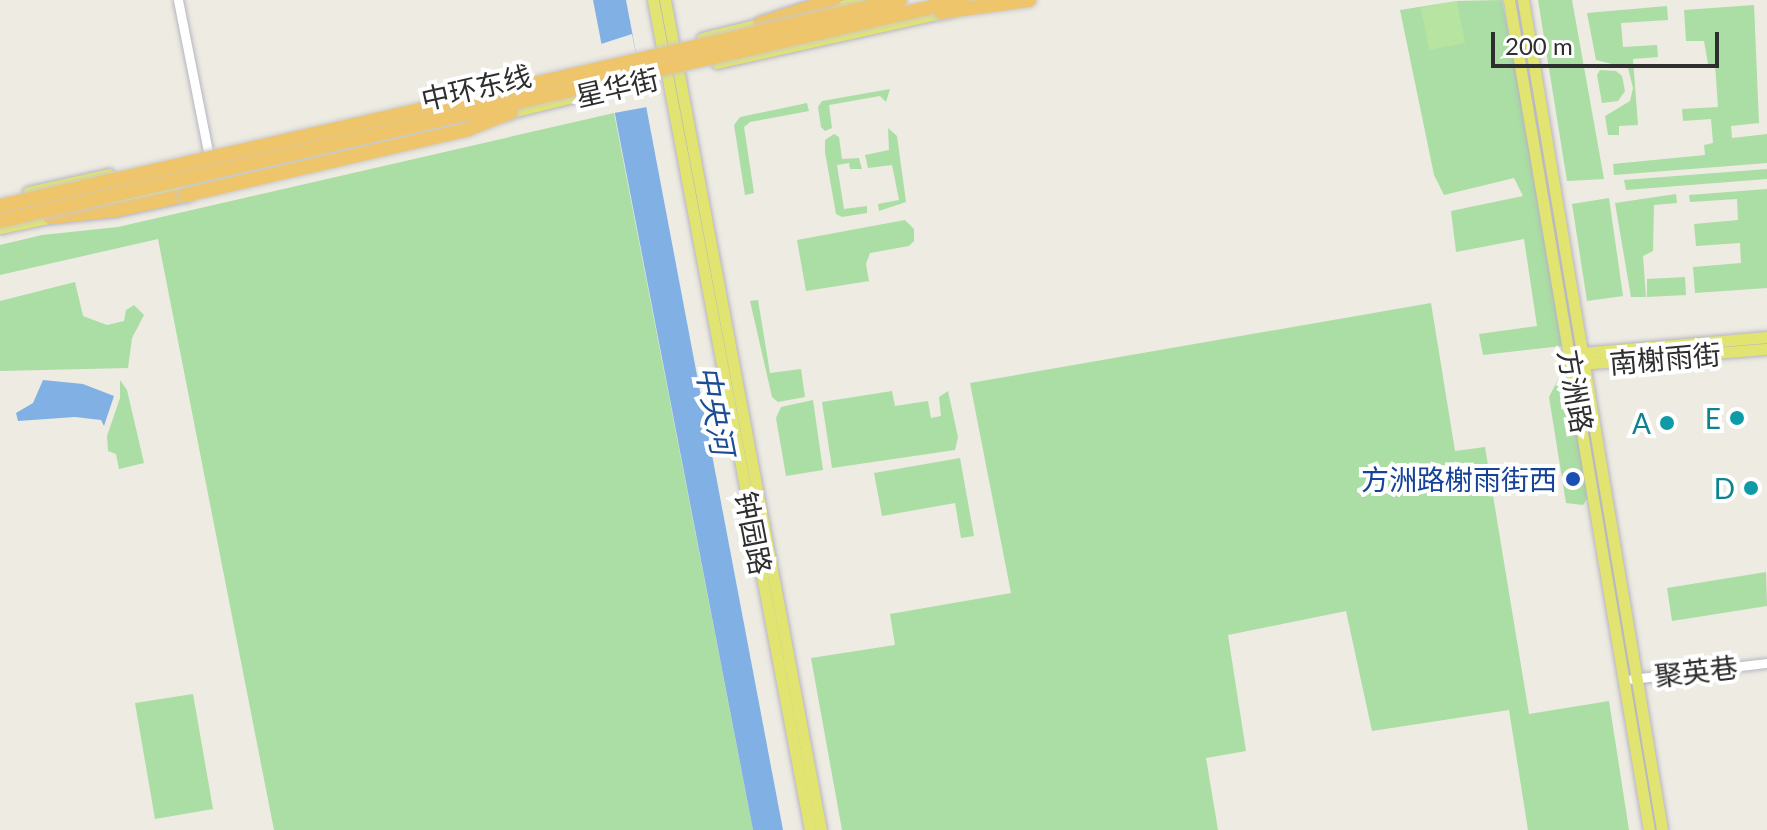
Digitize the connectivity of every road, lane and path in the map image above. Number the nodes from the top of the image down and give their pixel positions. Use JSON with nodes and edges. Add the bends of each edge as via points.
{"nodes":[{"id":1,"x":178,"y":0,"type":"edge"},
{"id":2,"x":653,"y":0,"type":"edge"},
{"id":3,"x":665,"y":0,"type":"edge"},
{"id":4,"x":834,"y":0,"type":"edge"},
{"id":5,"x":867,"y":0,"type":"edge"},
{"id":6,"x":900,"y":0,"type":"edge"},
{"id":7,"x":962,"y":0,"type":"edge"},
{"id":8,"x":1001,"y":0,"type":"edge"},
{"id":9,"x":1029,"y":0,"type":"edge"},
{"id":10,"x":1509,"y":0,"type":"edge"},
{"id":11,"x":1523,"y":0,"type":"edge"},
{"id":12,"x":893,"y":16,"type":"junction"},
{"id":13,"x":760,"y":24,"type":"junction"},
{"id":14,"x":668,"y":47,"type":"junction"},
{"id":15,"x":674,"y":73,"type":"junction"},
{"id":16,"x":550,"y":96,"type":"junction"},
{"id":17,"x":208,"y":151,"type":"junction"},
{"id":18,"x":0,"y":199,"type":"edge"},
{"id":19,"x":0,"y":206,"type":"edge"},
{"id":20,"x":50,"y":217,"type":"junction"},
{"id":21,"x":0,"y":221,"type":"edge"},
{"id":22,"x":0,"y":228,"type":"edge"},
{"id":23,"x":1767,"y":337,"type":"edge"},
{"id":24,"x":1767,"y":349,"type":"edge"},
{"id":25,"x":1578,"y":360,"type":"junction"},
{"id":26,"x":1767,"y":663,"type":"edge"},
{"id":27,"x":1630,"y":679,"type":"junction"},
{"id":28,"x":810,"y":830,"type":"edge"},
{"id":29,"x":821,"y":830,"type":"edge"},
{"id":30,"x":1649,"y":830,"type":"edge"},
{"id":31,"x":1662,"y":830,"type":"edge"}],
"edges":[{"from":1,"to":17,"type":"street"},
{"from":2,"to":14,"type":"main road","name":"钟园路"},
{"from":3,"to":14,"type":"main road","name":"钟园路"},
{"from":4,"to":13,"type":"highway"},
{"from":5,"to":13,"type":"main road","name":"星华街"},
{"from":6,"to":19,"type":"highway","name":"中环东线","bridge":true},
{"from":7,"to":12,"type":"highway","name":"中环东线","bridge":true},
{"from":8,"to":15,"type":"main road","name":"星华街"},
{"from":9,"to":12,"type":"highway","bridge":true},
{"from":10,"to":25,"type":"main road","name":"方洲路"},
{"from":11,"to":25,"type":"main road","name":"方洲路"},
{"from":12,"to":16,"type":"highway","name":"中环东线","bridge":true},
{"from":13,"to":14,"type":"main road","name":"星华街"},
{"from":14,"to":15,"type":"main road","name":"钟园路"},
{"from":14,"to":17,"type":"main road","name":"星华街","bridge":true},
{"from":15,"to":20,"type":"main road","name":"星华街"},
{"from":15,"to":28,"type":"main road","name":"钟园路"},
{"from":15,"to":29,"type":"main road","name":"钟园路"},
{"from":16,"to":20,"type":"highway","bridge":true,"via":[[466,130],[116,210]]},
{"from":16,"to":21,"type":"highway","name":"中环东线","bridge":true},
{"from":17,"to":18,"type":"main road","name":"星华街"},
{"from":20,"to":22,"type":"main road","name":"星华街"},
{"from":23,"to":25,"type":"main road","name":"南榭雨街"},
{"from":24,"to":25,"type":"main road","name":"南榭雨街"},
{"from":25,"to":27,"type":"main road","name":"方洲路"},
{"from":26,"to":27,"type":"street","name":"聚英巷"},
{"from":27,"to":30,"type":"main road","name":"方洲路"},
{"from":27,"to":31,"type":"main road","name":"方洲路"}]}
